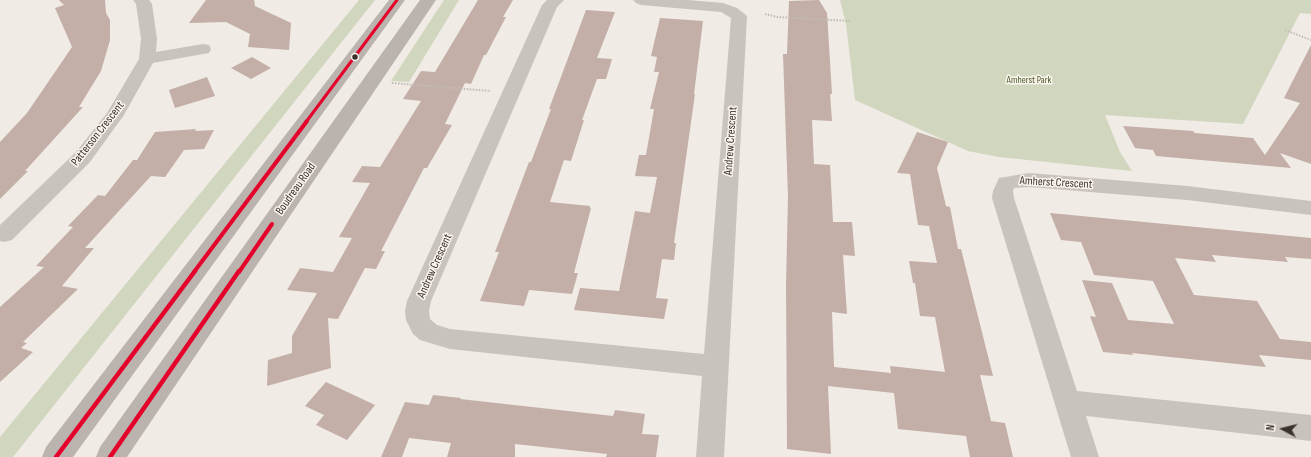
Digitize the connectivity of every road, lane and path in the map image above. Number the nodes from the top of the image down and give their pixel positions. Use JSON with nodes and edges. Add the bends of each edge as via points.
{"nodes":[{"id":1,"x":141,"y":0,"type":"edge"},
{"id":2,"x":397,"y":0,"type":"edge"},
{"id":3,"x":428,"y":0,"type":"edge"},
{"id":4,"x":556,"y":0,"type":"edge"},
{"id":5,"x":641,"y":0,"type":"edge"},
{"id":6,"x":765,"y":14,"type":"dead end"},
{"id":7,"x":851,"y":21,"type":"dead end"},
{"id":8,"x":1285,"y":30,"type":"dead end"},
{"id":9,"x":1311,"y":40,"type":"edge"},
{"id":10,"x":203,"y":50,"type":"dead end"},
{"id":11,"x":147,"y":59,"type":"junction"},
{"id":12,"x":386,"y":83,"type":"dead end"},
{"id":13,"x":512,"y":92,"type":"junction"},
{"id":14,"x":1311,"y":208,"type":"edge"},
{"id":15,"x":2,"y":235,"type":"edge"},
{"id":16,"x":716,"y":366,"type":"junction"},
{"id":17,"x":1068,"y":402,"type":"junction"},
{"id":18,"x":1311,"y":428,"type":"edge"},
{"id":19,"x":56,"y":457,"type":"edge"},
{"id":20,"x":110,"y":457,"type":"edge"},
{"id":21,"x":710,"y":457,"type":"edge"},
{"id":22,"x":1085,"y":457,"type":"edge"}],
"edges":[{"from":1,"to":11,"type":"street","name":"Patterson Crescent","via":[[144,4],[149,39]]},
{"from":2,"to":19,"type":"main road"},
{"from":3,"to":20,"type":"main road","name":"Boudreau Road"},
{"from":4,"to":13,"type":"street","name":"Andrew Crescent","via":[[550,5]]},
{"from":5,"to":16,"type":"street","name":"Andrew Crescent","via":[[723,8],[739,16]]},
{"from":6,"to":7,"type":"path","via":[[777,17]]},
{"from":8,"to":9,"type":"path"},
{"from":10,"to":11,"type":"street"},
{"from":11,"to":15,"type":"street","name":"Patterson Crescent","via":[[115,115],[83,157]]},
{"from":12,"to":13,"type":"path"},
{"from":13,"to":16,"type":"street","name":"Andrew Crescent","via":[[419,301],[418,320],[422,327],[429,333],[450,338]]},
{"from":14,"to":17,"type":"street","name":"Amherst Crescent","via":[[1187,193],[1029,180],[1006,183],[1003,198]]},
{"from":16,"to":21,"type":"street","name":"Andrew Crescent"},
{"from":17,"to":18,"type":"street"},
{"from":17,"to":22,"type":"street","name":"Amherst Crescent"}]}
